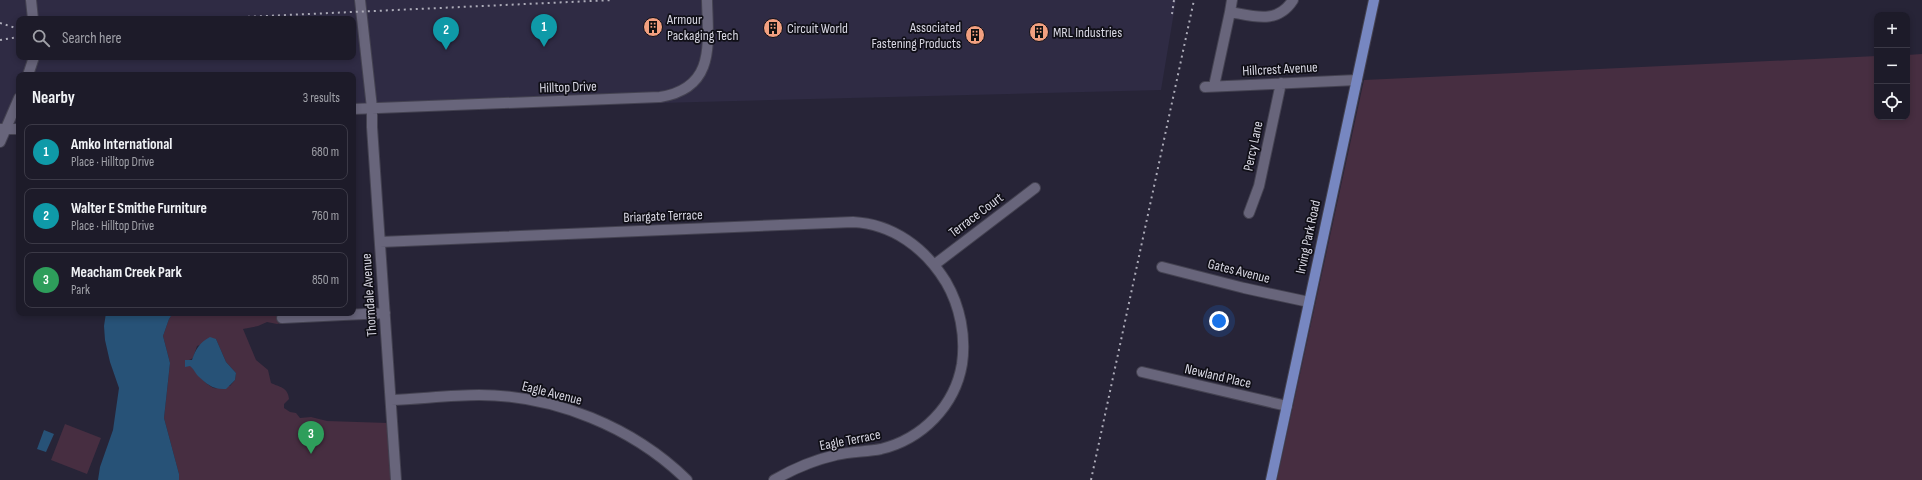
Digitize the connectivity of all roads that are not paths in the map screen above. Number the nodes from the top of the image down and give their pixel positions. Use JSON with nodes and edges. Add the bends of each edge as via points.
{"nodes":[{"id":1,"x":31,"y":0,"type":"edge"},
{"id":2,"x":360,"y":0,"type":"edge"},
{"id":3,"x":707,"y":0,"type":"edge"},
{"id":4,"x":1232,"y":0,"type":"edge"},
{"id":5,"x":1293,"y":0,"type":"edge"},
{"id":6,"x":1374,"y":0,"type":"edge"},
{"id":7,"x":1230,"y":12,"type":"junction"},
{"id":8,"x":33,"y":16,"type":"edge"},
{"id":9,"x":33,"y":60,"type":"edge"},
{"id":10,"x":29,"y":72,"type":"edge"},
{"id":11,"x":1357,"y":80,"type":"junction"},
{"id":12,"x":1281,"y":83,"type":"junction"},
{"id":13,"x":16,"y":104,"type":"edge"},
{"id":14,"x":372,"y":108,"type":"junction"},
{"id":15,"x":356,"y":109,"type":"edge"},
{"id":16,"x":3,"y":129,"type":"edge"},
{"id":17,"x":16,"y":129,"type":"edge"},
{"id":18,"x":0,"y":142,"type":"edge"},
{"id":19,"x":1036,"y":188,"type":"dead end"},
{"id":20,"x":1249,"y":213,"type":"dead end"},
{"id":21,"x":380,"y":242,"type":"junction"},
{"id":22,"x":934,"y":264,"type":"junction"},
{"id":23,"x":1162,"y":266,"type":"dead end"},
{"id":24,"x":1309,"y":302,"type":"junction"},
{"id":25,"x":385,"y":313,"type":"junction"},
{"id":26,"x":356,"y":314,"type":"edge"},
{"id":27,"x":323,"y":316,"type":"edge"},
{"id":28,"x":282,"y":318,"type":"dead end"},
{"id":29,"x":1142,"y":372,"type":"dead end"},
{"id":30,"x":391,"y":400,"type":"junction"},
{"id":31,"x":1287,"y":406,"type":"junction"},
{"id":32,"x":929,"y":424,"type":"joint"},
{"id":33,"x":396,"y":480,"type":"edge"},
{"id":34,"x":687,"y":480,"type":"edge"},
{"id":35,"x":774,"y":480,"type":"edge"},
{"id":36,"x":1271,"y":480,"type":"edge"}],
"edges":[{"from":1,"to":8,"type":"street"},
{"from":2,"to":14,"type":"street","name":"Thorndale Avenue"},
{"from":3,"to":14,"type":"street","name":"Hilltop Drive","via":[[706,64],[697,79],[673,95]]},
{"from":4,"to":7,"type":"street"},
{"from":5,"to":7,"type":"street","via":[[1279,13],[1264,18]]},
{"from":6,"to":11,"type":"main road","name":"Irving Park Road"},
{"from":7,"to":12,"type":"street","name":"Hillcrest Avenue","via":[[1209,87]]},
{"from":9,"to":10,"type":"street"},
{"from":11,"to":12,"type":"street","name":"Hillcrest Avenue"},
{"from":11,"to":24,"type":"main road","name":"Irving Park Road"},
{"from":12,"to":20,"type":"street","name":"Percy Lane","via":[[1259,186]]},
{"from":13,"to":16,"type":"street"},
{"from":14,"to":15,"type":"street","name":"Hilltop Drive"},
{"from":14,"to":21,"type":"street","name":"Thorndale Avenue"},
{"from":16,"to":17,"type":"street"},
{"from":16,"to":18,"type":"street"},
{"from":19,"to":22,"type":"street","name":"Terrace Court"},
{"from":21,"to":22,"type":"street","name":"Briargate Terrace","via":[[853,222],[874,224],[903,236]]},
{"from":21,"to":25,"type":"street","name":"Thorndale Avenue"},
{"from":22,"to":32,"type":"street","name":"Briargate Terrace","via":[[946,283],[959,316],[963,349],[954,390],[939,414]]},
{"from":23,"to":24,"type":"street","name":"Gates Avenue"},
{"from":24,"to":31,"type":"main road","name":"Irving Park Road"},
{"from":25,"to":26,"type":"street"},
{"from":25,"to":30,"type":"street","name":"Thorndale Avenue"},
{"from":27,"to":28,"type":"street"},
{"from":29,"to":31,"type":"street","name":"Newland Place"},
{"from":30,"to":33,"type":"street","name":"Thorndale Avenue"},
{"from":30,"to":34,"type":"street","name":"Eagle Avenue","via":[[478,395],[542,402],[592,418],[628,436],[657,455]]},
{"from":31,"to":36,"type":"main road","name":"Irving Park Road"},
{"from":32,"to":35,"type":"street","name":"Eagle Terrace","via":[[909,438],[889,446],[817,460]]}]}
